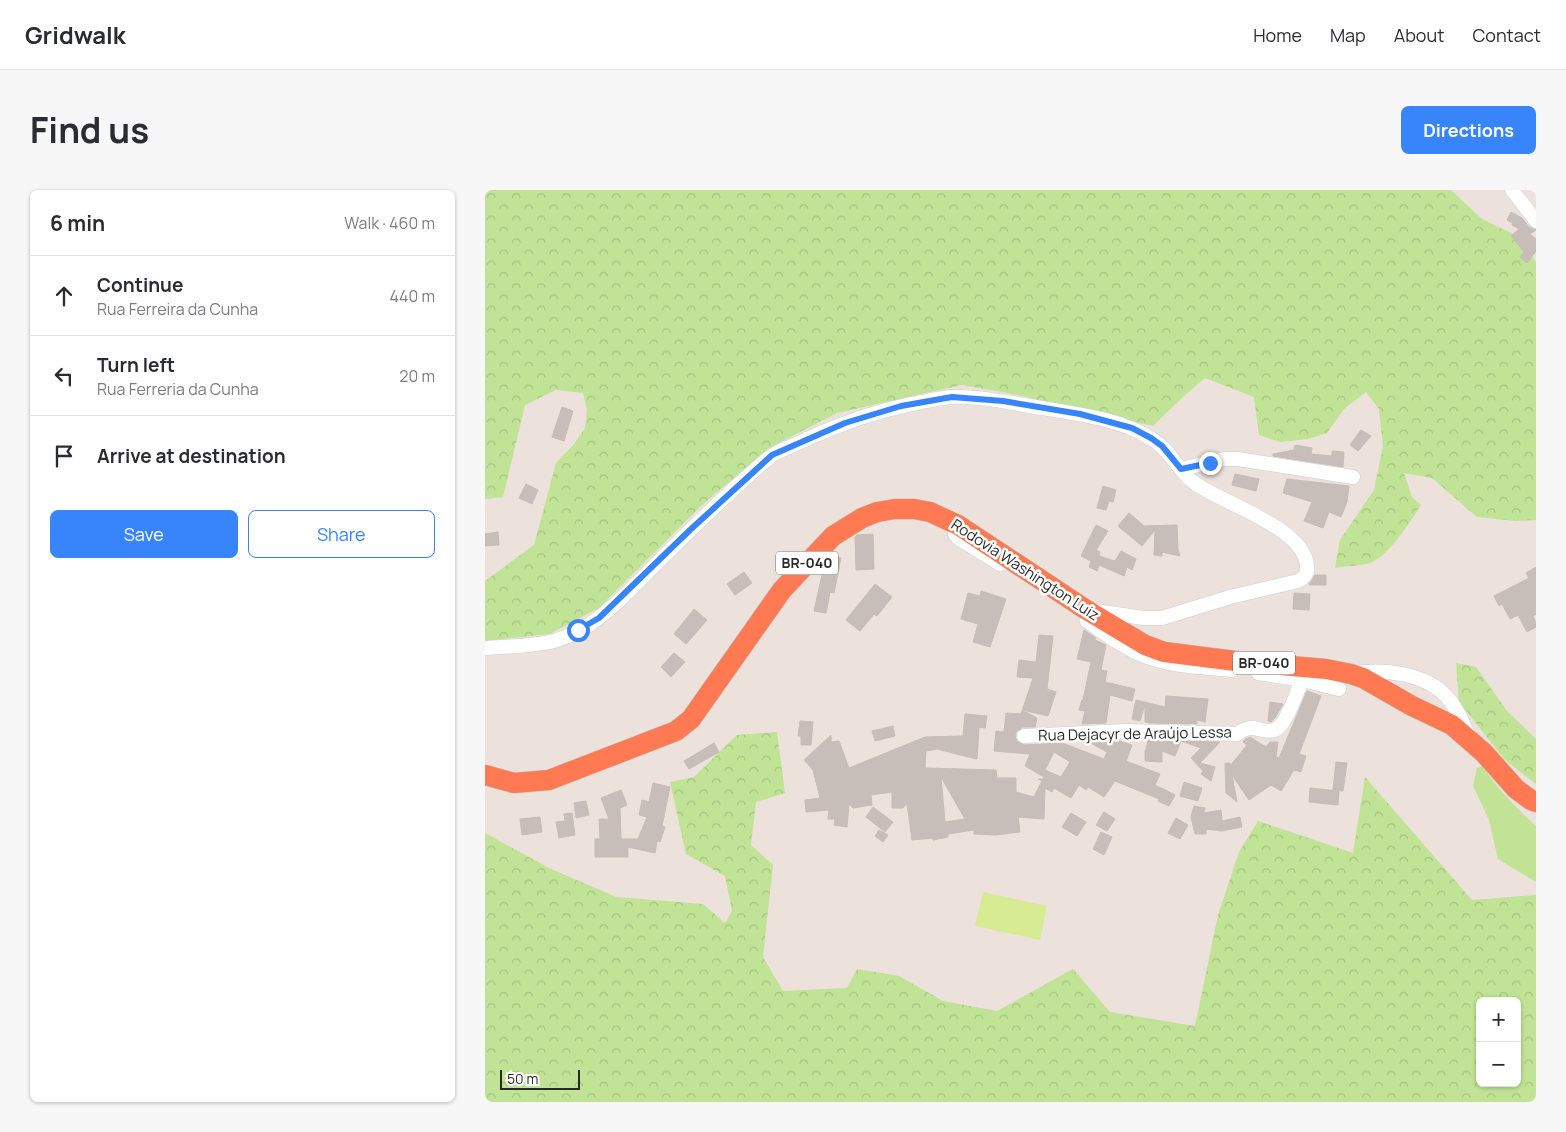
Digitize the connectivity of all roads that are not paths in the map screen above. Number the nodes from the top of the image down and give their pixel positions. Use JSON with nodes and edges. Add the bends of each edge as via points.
{"nodes":[{"id":1,"x":1512,"y":190,"type":"edge"},
{"id":2,"x":1536,"y":222,"type":"edge"},
{"id":3,"x":1181,"y":469,"type":"junction"},
{"id":4,"x":1353,"y":477,"type":"dead end"},
{"id":5,"x":1021,"y":572,"type":"junction"},
{"id":6,"x":1085,"y":609,"type":"junction"},
{"id":7,"x":485,"y":648,"type":"edge"},
{"id":8,"x":1273,"y":669,"type":"junction"},
{"id":9,"x":1302,"y":680,"type":"junction"},
{"id":10,"x":1351,"y":680,"type":"junction"},
{"id":11,"x":1024,"y":736,"type":"dead end"},
{"id":12,"x":1471,"y":741,"type":"junction"},
{"id":13,"x":485,"y":775,"type":"edge"},
{"id":14,"x":1536,"y":802,"type":"edge"}],
"edges":[{"from":1,"to":2,"type":"street"},
{"from":3,"to":4,"type":"street","via":[[1238,459]]},
{"from":3,"to":6,"type":"street","via":[[1195,484],[1289,536],[1305,557],[1308,570],[1305,577],[1161,618]]},
{"from":3,"to":7,"type":"street","via":[[1151,438],[1132,428],[1080,414],[1003,401],[952,397],[901,406],[845,423],[772,455],[599,618],[553,641]]},
{"from":5,"to":6,"type":"highway","name":"Rodovia Washington Luiz","number":"BR-040"},
{"from":5,"to":8,"type":"street","via":[[1128,648],[1146,657],[1169,663]]},
{"from":5,"to":13,"type":"highway","name":"Rodovia Washington Luiz","number":"BR-040","via":[[977,544],[958,525],[930,512],[914,509],[877,512],[833,536],[782,590],[684,726],[549,780],[514,782]]},
{"from":6,"to":8,"type":"highway","name":"Rodovia Washington Luiz","number":"BR-040","via":[[1128,636],[1165,652]]},
{"from":8,"to":9,"type":"street"},
{"from":8,"to":10,"type":"highway","name":"Rodovia Washington Luiz","number":"BR-040","via":[[1326,669]]},
{"from":9,"to":10,"type":"street"},
{"from":9,"to":11,"type":"street","name":"Rua Dejacyr de Araújo Lessa","via":[[1280,727],[1273,731],[1254,728],[1237,734],[1125,731]]},
{"from":10,"to":12,"type":"highway","name":"Rodovia Washington Luiz","number":"BR-040","via":[[1452,725]]},
{"from":10,"to":12,"type":"street","via":[[1369,671],[1393,673],[1433,685],[1454,706]]},
{"from":12,"to":14,"type":"highway","name":"Rodovia Washington Luiz","number":"BR-040","via":[[1516,789]]}]}
